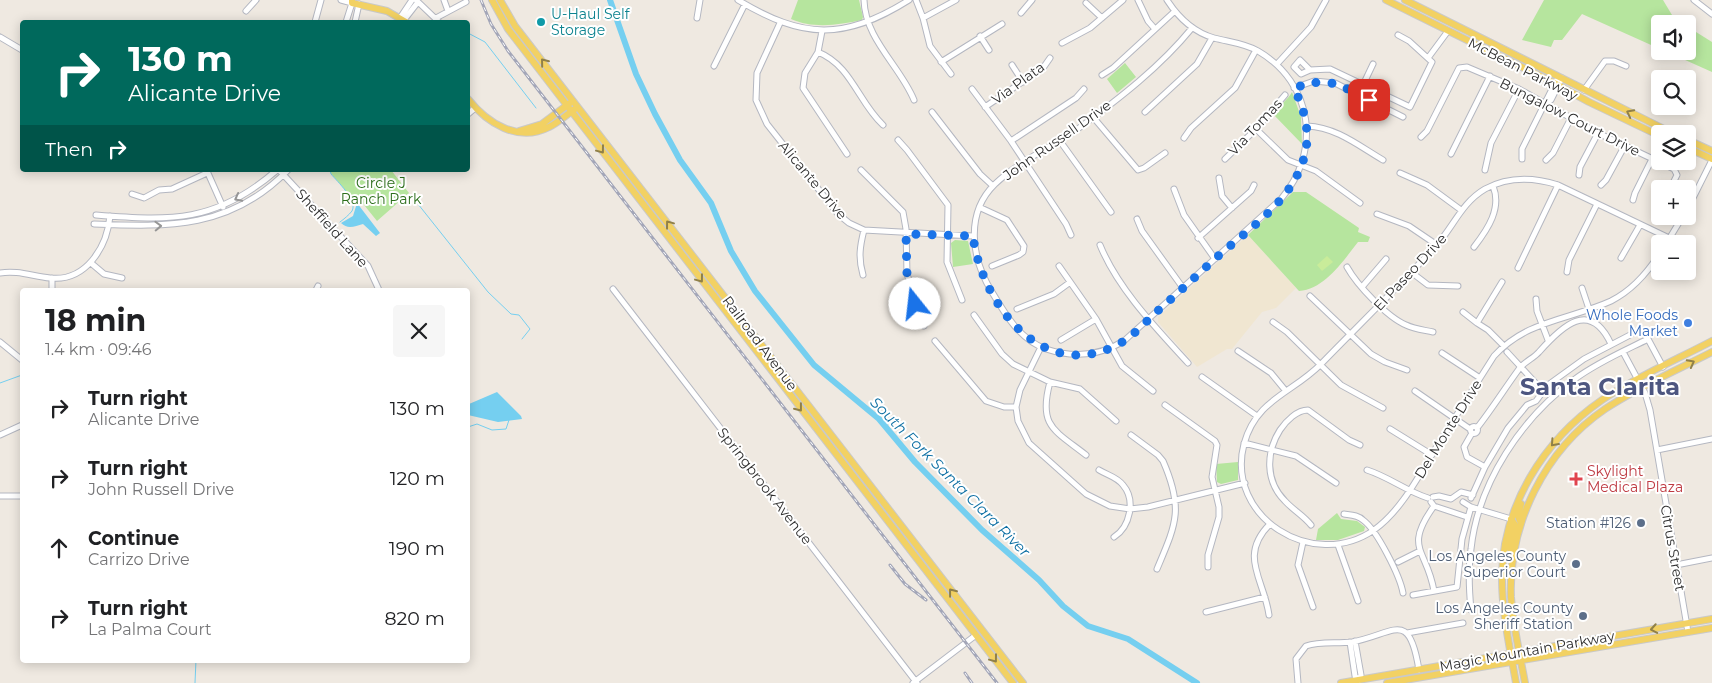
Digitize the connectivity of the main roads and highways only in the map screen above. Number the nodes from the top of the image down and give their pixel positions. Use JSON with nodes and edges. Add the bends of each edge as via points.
{"nodes":[{"id":1,"x":492,"y":0,"type":"edge"},
{"id":2,"x":500,"y":0,"type":"edge"},
{"id":3,"x":1386,"y":0,"type":"edge"},
{"id":4,"x":1405,"y":0,"type":"edge"},
{"id":5,"x":352,"y":1,"type":"edge"},
{"id":6,"x":360,"y":2,"type":"edge"},
{"id":7,"x":1419,"y":17,"type":"junction"},
{"id":8,"x":403,"y":20,"type":"edge"},
{"id":9,"x":1451,"y":22,"type":"junction"},
{"id":10,"x":1466,"y":30,"type":"junction"},
{"id":11,"x":1448,"y":31,"type":"junction"},
{"id":12,"x":470,"y":102,"type":"edge"},
{"id":13,"x":576,"y":103,"type":"junction"},
{"id":14,"x":569,"y":109,"type":"junction"},
{"id":15,"x":1656,"y":125,"type":"edge"},
{"id":16,"x":1651,"y":132,"type":"edge"},
{"id":17,"x":1696,"y":144,"type":"edge"},
{"id":18,"x":1712,"y":151,"type":"edge"},
{"id":19,"x":1696,"y":152,"type":"edge"},
{"id":20,"x":1712,"y":159,"type":"edge"},
{"id":21,"x":1712,"y":342,"type":"edge"},
{"id":22,"x":1712,"y":352,"type":"edge"},
{"id":23,"x":1595,"y":405,"type":"junction"},
{"id":24,"x":1574,"y":436,"type":"junction"},
{"id":25,"x":838,"y":457,"type":"junction"},
{"id":26,"x":866,"y":481,"type":"junction"},
{"id":27,"x":1520,"y":496,"type":"junction"},
{"id":28,"x":1512,"y":519,"type":"junction"},
{"id":29,"x":1521,"y":523,"type":"junction"},
{"id":30,"x":1513,"y":558,"type":"junction"},
{"id":31,"x":1712,"y":619,"type":"edge"},
{"id":32,"x":1712,"y":628,"type":"edge"},
{"id":33,"x":1520,"y":657,"type":"junction"},
{"id":34,"x":1512,"y":658,"type":"junction"},
{"id":35,"x":1012,"y":683,"type":"edge"},
{"id":36,"x":1023,"y":683,"type":"edge"},
{"id":37,"x":1341,"y":683,"type":"edge"},
{"id":38,"x":1387,"y":683,"type":"edge"},
{"id":39,"x":1516,"y":683,"type":"edge"},
{"id":40,"x":1525,"y":683,"type":"edge"}],
"edges":[{"from":1,"to":14,"type":"main road","name":"Railroad Avenue","via":[[508,29]]},
{"from":13,"to":2,"type":"main road","name":"Railroad Avenue","one_way":true,"via":[[515,26]]},
{"from":3,"to":7,"type":"main road","name":"McBean Parkway"},
{"from":4,"to":9,"type":"main road","name":"McBean Parkway"},
{"from":5,"to":6,"type":"main road"},
{"from":6,"to":8,"type":"main road"},
{"from":7,"to":9,"type":"main road","via":[[1444,25]]},
{"from":7,"to":11,"type":"main road","name":"McBean Parkway"},
{"from":9,"to":10,"type":"main road","name":"McBean Parkway"},
{"from":10,"to":11,"type":"main road"},
{"from":15,"to":10,"type":"main road","name":"McBean Parkway","one_way":true},
{"from":11,"to":16,"type":"main road","name":"McBean Parkway"},
{"from":12,"to":14,"type":"main road","via":[[494,124],[527,133],[543,130]]},
{"from":13,"to":14,"type":"main road"},
{"from":26,"to":13,"type":"main road","name":"Railroad Avenue","one_way":true},
{"from":14,"to":25,"type":"main road","name":"Railroad Avenue","one_way":true},
{"from":17,"to":18,"type":"main road"},
{"from":19,"to":20,"type":"main road"},
{"from":21,"to":23,"type":"main road"},
{"from":24,"to":22,"type":"main road","one_way":true,"via":[[1605,409]]},
{"from":23,"to":24,"type":"main road","via":[[1571,430]]},
{"from":23,"to":27,"type":"main road","one_way":true,"via":[[1554,442]]},
{"from":24,"to":29,"type":"main road","via":[[1542,477]]},
{"from":25,"to":26,"type":"main road","via":[[858,478]]},
{"from":25,"to":35,"type":"main road","name":"Railroad Avenue","one_way":true},
{"from":36,"to":26,"type":"main road","name":"Railroad Avenue","one_way":true},
{"from":27,"to":28,"type":"main road"},
{"from":27,"to":29,"type":"main road","via":[[1522,503],[1518,516]]},
{"from":28,"to":30,"type":"main road","via":[[1510,548]]},
{"from":28,"to":34,"type":"main road","via":[[1502,578],[1505,623]]},
{"from":29,"to":30,"type":"main road"},
{"from":30,"to":33,"type":"main road","via":[[1511,596]]},
{"from":31,"to":33,"type":"main road","name":"Magic Mountain Parkway","one_way":true},
{"from":32,"to":33,"type":"main road","name":"Magic Mountain Parkway"},
{"from":33,"to":34,"type":"main road","name":"Magic Mountain Parkway"},
{"from":33,"to":40,"type":"main road"},
{"from":34,"to":37,"type":"main road","name":"Magic Mountain Parkway"},
{"from":34,"to":38,"type":"main road","name":"Magic Mountain Parkway"},
{"from":34,"to":39,"type":"main road"}]}
